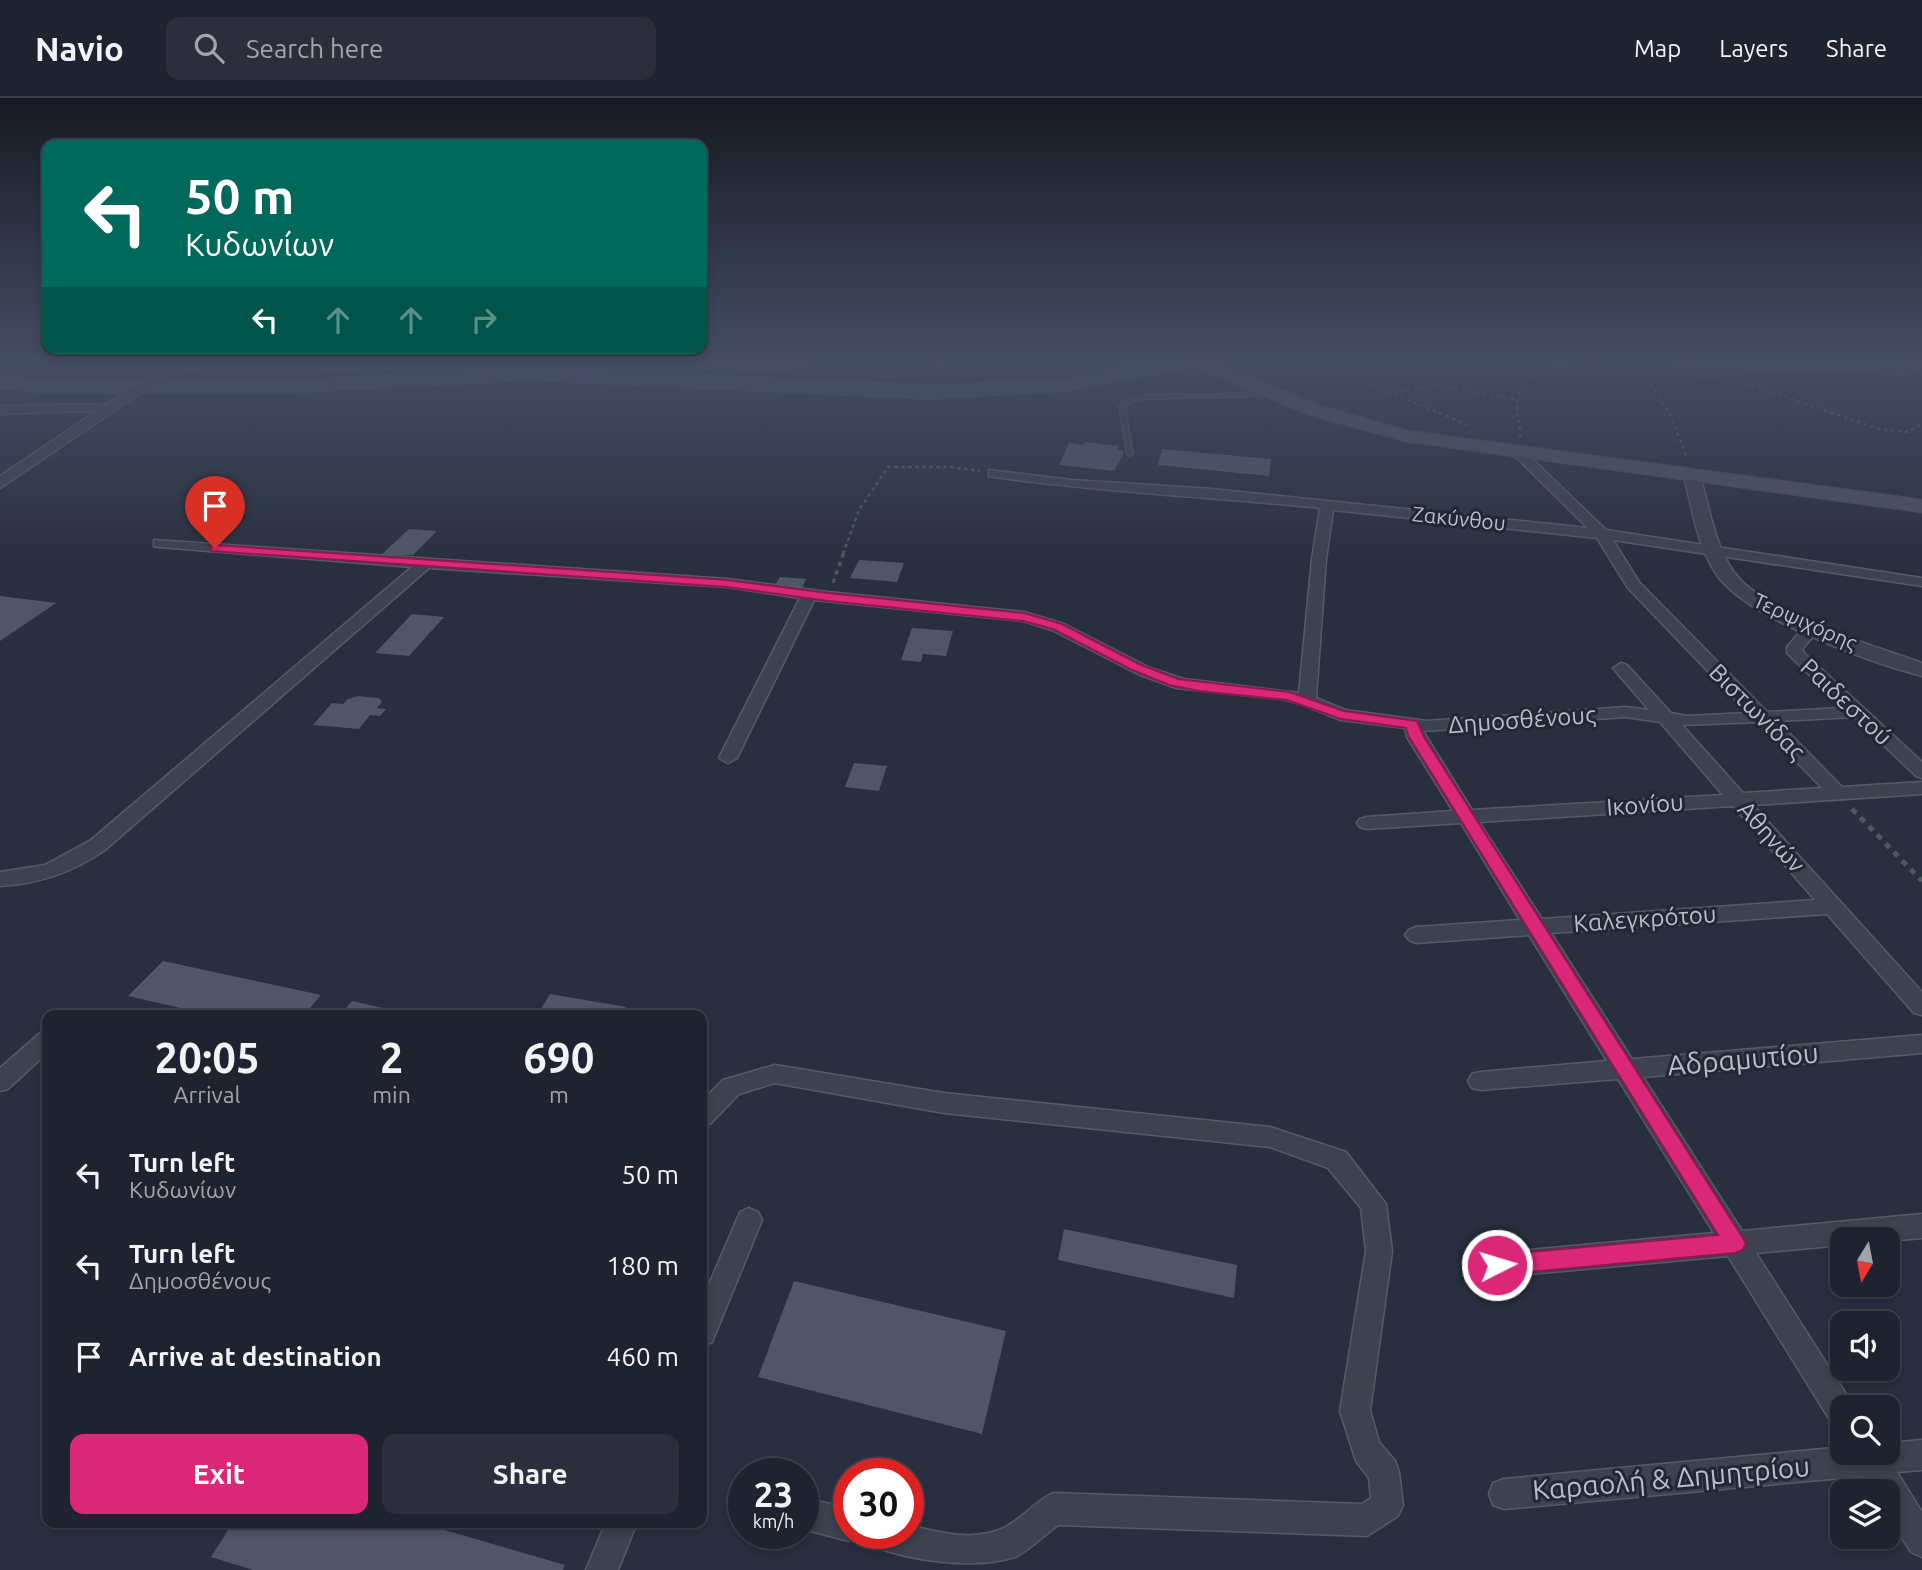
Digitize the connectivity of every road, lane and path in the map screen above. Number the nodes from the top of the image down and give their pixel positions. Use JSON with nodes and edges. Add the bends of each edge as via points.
{"nodes":[{"id":1,"x":80,"y":429,"type":"edge"},
{"id":2,"x":1126,"y":429,"type":"edge"},
{"id":3,"x":1377,"y":429,"type":"edge"},
{"id":4,"x":1522,"y":429,"type":"edge"},
{"id":5,"x":1676,"y":429,"type":"edge"},
{"id":6,"x":1882,"y":429,"type":"edge"},
{"id":7,"x":1914,"y":429,"type":"edge"},
{"id":8,"x":1519,"y":453,"type":"junction"},
{"id":9,"x":1130,"y":454,"type":"dead end"},
{"id":10,"x":994,"y":473,"type":"joint"},
{"id":11,"x":1692,"y":476,"type":"junction"},
{"id":12,"x":0,"y":483,"type":"edge"},
{"id":13,"x":1327,"y":505,"type":"junction"},
{"id":14,"x":1922,"y":506,"type":"edge"},
{"id":15,"x":1602,"y":534,"type":"junction"},
{"id":16,"x":159,"y":543,"type":"dead end"},
{"id":17,"x":1715,"y":550,"type":"junction"},
{"id":18,"x":427,"y":562,"type":"junction"},
{"id":19,"x":1922,"y":582,"type":"edge"},
{"id":20,"x":810,"y":595,"type":"junction"},
{"id":21,"x":828,"y":597,"type":"junction"},
{"id":22,"x":1812,"y":628,"type":"junction"},
{"id":23,"x":1873,"y":651,"type":"junction"},
{"id":24,"x":1922,"y":659,"type":"edge"},
{"id":25,"x":1621,"y":668,"type":"dead end"},
{"id":26,"x":1922,"y":670,"type":"edge"},
{"id":27,"x":1307,"y":700,"type":"junction"},
{"id":28,"x":1856,"y":712,"type":"junction"},
{"id":29,"x":1760,"y":716,"type":"junction"},
{"id":30,"x":1665,"y":718,"type":"junction"},
{"id":31,"x":1412,"y":724,"type":"junction"},
{"id":32,"x":728,"y":758,"type":"dead end"},
{"id":33,"x":1922,"y":772,"type":"edge"},
{"id":34,"x":1922,"y":788,"type":"edge"},
{"id":35,"x":1837,"y":793,"type":"junction"},
{"id":36,"x":1738,"y":799,"type":"junction"},
{"id":37,"x":1467,"y":816,"type":"junction"},
{"id":38,"x":1367,"y":823,"type":"dead end"},
{"id":39,"x":0,"y":879,"type":"edge"},
{"id":40,"x":1922,"y":881,"type":"edge"},
{"id":41,"x":1833,"y":906,"type":"junction"},
{"id":42,"x":1537,"y":927,"type":"junction"},
{"id":43,"x":1416,"y":935,"type":"dead end"},
{"id":44,"x":1912,"y":984,"type":"edge"},
{"id":45,"x":1922,"y":1007,"type":"edge"},
{"id":46,"x":42,"y":1044,"type":"edge"},
{"id":47,"x":1922,"y":1044,"type":"edge"},
{"id":48,"x":1626,"y":1069,"type":"junction"},
{"id":49,"x":1480,"y":1081,"type":"dead end"},
{"id":50,"x":0,"y":1082,"type":"edge"},
{"id":51,"x":707,"y":1111,"type":"edge"},
{"id":52,"x":749,"y":1220,"type":"dead end"},
{"id":53,"x":1922,"y":1226,"type":"edge"},
{"id":54,"x":1735,"y":1243,"type":"junction"},
{"id":55,"x":1497,"y":1265,"type":"dead end"},
{"id":56,"x":707,"y":1321,"type":"edge"},
{"id":57,"x":1830,"y":1395,"type":"edge"},
{"id":58,"x":1900,"y":1455,"type":"edge"},
{"id":59,"x":1922,"y":1455,"type":"edge"},
{"id":60,"x":1830,"y":1460,"type":"edge"},
{"id":61,"x":1874,"y":1465,"type":"edge"},
{"id":62,"x":1504,"y":1494,"type":"dead end"},
{"id":63,"x":620,"y":1528,"type":"edge"},
{"id":64,"x":1922,"y":1541,"type":"edge"},
{"id":65,"x":924,"y":1544,"type":"edge"},
{"id":66,"x":602,"y":1570,"type":"edge"}],
"edges":[{"from":1,"to":12,"type":"street"},
{"from":2,"to":9,"type":"lane"},
{"from":3,"to":8,"type":"main road"},
{"from":4,"to":8,"type":"path"},
{"from":5,"to":11,"type":"path"},
{"from":6,"to":7,"type":"path"},
{"from":8,"to":11,"type":"main road"},
{"from":8,"to":15,"type":"street","name":"Βιστωνίδας"},
{"from":10,"to":13,"type":"street","name":"Ζακύνθου"},
{"from":10,"to":21,"type":"path","via":[[950,467],[888,467],[859,510]]},
{"from":11,"to":14,"type":"main road"},
{"from":11,"to":17,"type":"street","name":"Τερψιχόρης"},
{"from":13,"to":15,"type":"street","name":"Ζακύνθου"},
{"from":13,"to":27,"type":"street"},
{"from":15,"to":17,"type":"street","name":"Ζακύνθου"},
{"from":15,"to":29,"type":"street","name":"Βιστωνίδας","via":[[1633,585]]},
{"from":16,"to":18,"type":"street","name":"Δημοσθένους"},
{"from":17,"to":19,"type":"street","name":"Ζακύνθου"},
{"from":17,"to":22,"type":"street","name":"Τερψιχόρης","via":[[1724,573],[1745,596]]},
{"from":18,"to":20,"type":"street","name":"Δημοσθένους","via":[[705,582]]},
{"from":18,"to":39,"type":"street","via":[[98,845],[46,873]]},
{"from":20,"to":21,"type":"street","name":"Δημοσθένους"},
{"from":20,"to":32,"type":"street"},
{"from":21,"to":27,"type":"street","name":"Δημοσθένους","via":[[1033,618],[1174,682]]},
{"from":22,"to":23,"type":"street","name":"Τερψιχόρης"},
{"from":22,"to":28,"type":"street","name":"Ραιδεστού","via":[[1794,647],[1795,653]]},
{"from":23,"to":24,"type":"street"},
{"from":23,"to":26,"type":"street"},
{"from":25,"to":30,"type":"street","name":"Αθηνών"},
{"from":27,"to":31,"type":"street","name":"Δημοσθένους","via":[[1341,715]]},
{"from":28,"to":29,"type":"street","name":"Δημοσθένους"},
{"from":28,"to":33,"type":"street","name":"Ραιδεστού"},
{"from":29,"to":30,"type":"street","name":"Δημοσθένους"},
{"from":29,"to":35,"type":"street","name":"Βιστωνίδας"},
{"from":30,"to":31,"type":"street","name":"Δημοσθένους","via":[[1626,712],[1444,726]]},
{"from":30,"to":36,"type":"street","name":"Αθηνών"},
{"from":31,"to":37,"type":"street"},
{"from":34,"to":35,"type":"street","name":"Ικονίου"},
{"from":35,"to":36,"type":"street","name":"Ικονίου"},
{"from":35,"to":40,"type":"path"},
{"from":36,"to":37,"type":"street","name":"Ικονίου"},
{"from":36,"to":41,"type":"street","name":"Αθηνών"},
{"from":37,"to":38,"type":"street","name":"Ικονίου"},
{"from":37,"to":42,"type":"street"},
{"from":41,"to":42,"type":"street","name":"Καλεγκρότου"},
{"from":41,"to":44,"type":"street","name":"Αθηνών"},
{"from":42,"to":43,"type":"street","name":"Καλεγκρότου"},
{"from":42,"to":48,"type":"street"},
{"from":44,"to":45,"type":"street","name":"Αθηνών"},
{"from":46,"to":50,"type":"street"},
{"from":47,"to":48,"type":"street","name":"Αδραμυτίου"},
{"from":48,"to":49,"type":"street","name":"Αδραμυτίου"},
{"from":48,"to":54,"type":"street"},
{"from":51,"to":65,"type":"street","via":[[731,1087],[775,1074],[944,1102],[1270,1137],[1337,1160],[1373,1204],[1379,1251],[1355,1411],[1367,1450],[1384,1472],[1387,1505],[1367,1520],[1053,1509],[1006,1545],[954,1552]]},
{"from":52,"to":56,"type":"street"},
{"from":53,"to":54,"type":"street"},
{"from":54,"to":55,"type":"street"},
{"from":54,"to":57,"type":"street"},
{"from":58,"to":59,"type":"street","name":"Καραολή & Δημητρίου"},
{"from":60,"to":62,"type":"street","name":"Καραολή & Δημητρίου"},
{"from":61,"to":64,"type":"street"},
{"from":63,"to":66,"type":"street"}]}
